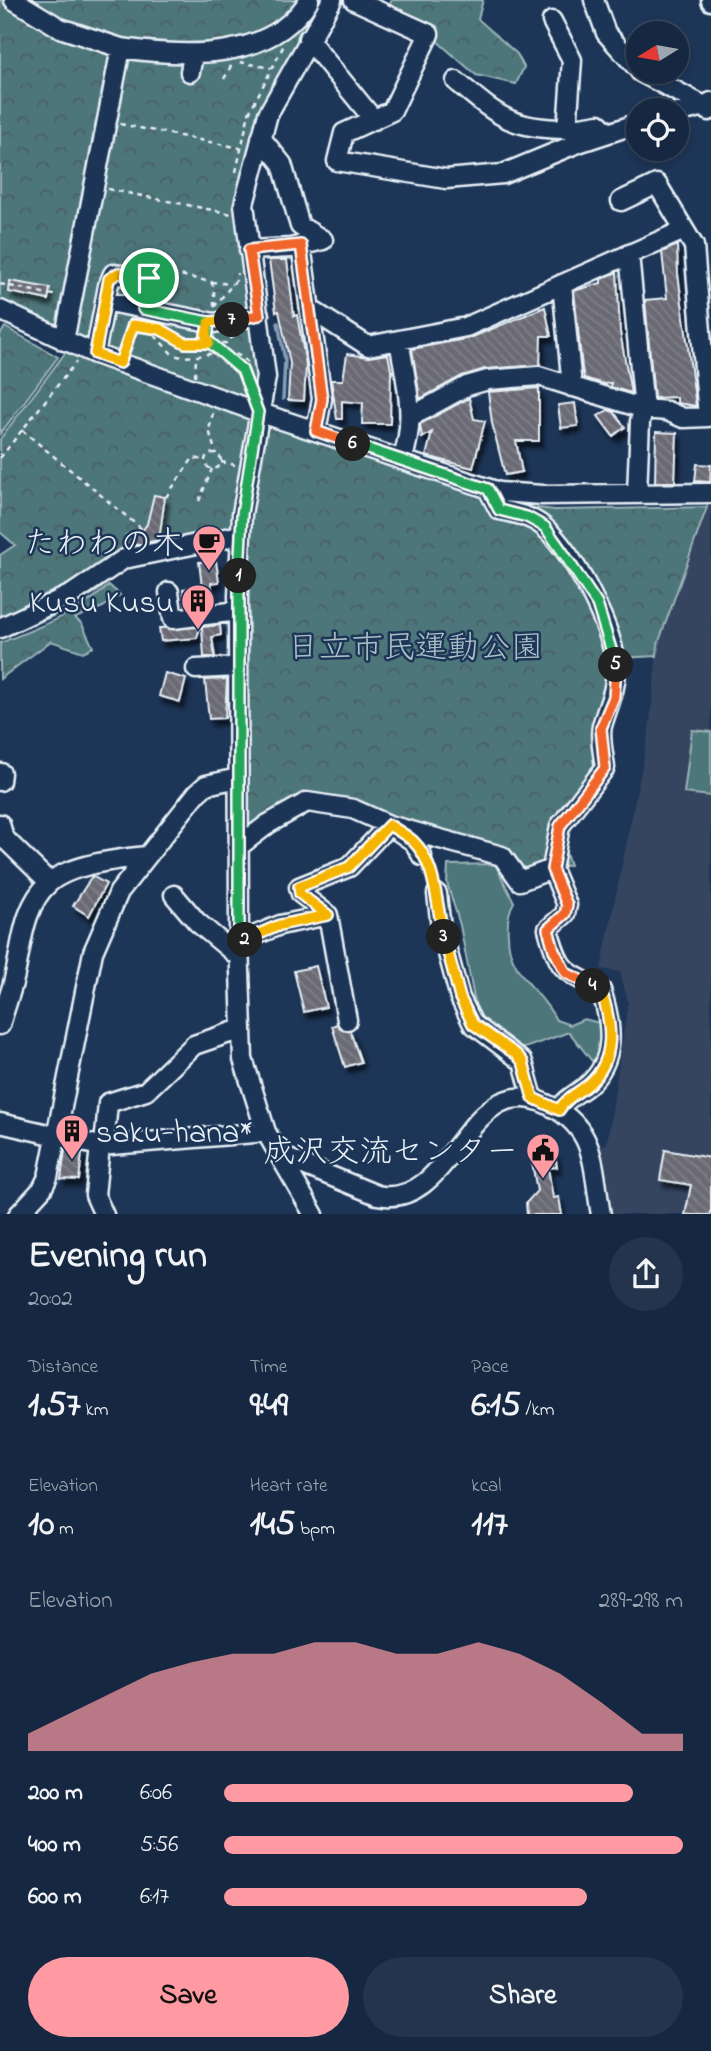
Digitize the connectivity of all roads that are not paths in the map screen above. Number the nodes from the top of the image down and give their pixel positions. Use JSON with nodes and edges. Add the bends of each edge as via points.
{"nodes":[{"id":1,"x":14,"y":0,"type":"edge"},
{"id":2,"x":309,"y":0,"type":"edge"},
{"id":3,"x":331,"y":0,"type":"edge"},
{"id":4,"x":354,"y":0,"type":"edge"},
{"id":5,"x":594,"y":0,"type":"edge"},
{"id":6,"x":552,"y":21,"type":"dead end"},
{"id":7,"x":308,"y":39,"type":"junction"},
{"id":8,"x":121,"y":48,"type":"junction"},
{"id":9,"x":626,"y":56,"type":"edge"},
{"id":10,"x":456,"y":81,"type":"dead end"},
{"id":11,"x":664,"y":84,"type":"edge"},
{"id":12,"x":709,"y":107,"type":"edge"},
{"id":13,"x":689,"y":111,"type":"edge"},
{"id":14,"x":374,"y":120,"type":"junction"},
{"id":15,"x":626,"y":127,"type":"edge"},
{"id":16,"x":567,"y":129,"type":"junction"},
{"id":17,"x":608,"y":133,"type":"junction"},
{"id":18,"x":261,"y":138,"type":"junction"},
{"id":19,"x":621,"y":201,"type":"dead end"},
{"id":20,"x":684,"y":230,"type":"junction"},
{"id":21,"x":301,"y":245,"type":"junction"},
{"id":22,"x":249,"y":250,"type":"junction"},
{"id":23,"x":629,"y":254,"type":"junction"},
{"id":24,"x":562,"y":284,"type":"junction"},
{"id":25,"x":105,"y":301,"type":"junction"},
{"id":26,"x":143,"y":309,"type":"junction"},
{"id":27,"x":310,"y":309,"type":"junction"},
{"id":28,"x":0,"y":310,"type":"edge"},
{"id":29,"x":259,"y":315,"type":"junction"},
{"id":30,"x":399,"y":340,"type":"junction"},
{"id":31,"x":64,"y":341,"type":"junction"},
{"id":32,"x":90,"y":352,"type":"junction"},
{"id":33,"x":707,"y":367,"type":"edge"},
{"id":34,"x":572,"y":387,"type":"junction"},
{"id":35,"x":644,"y":409,"type":"junction"},
{"id":36,"x":258,"y":412,"type":"junction"},
{"id":37,"x":412,"y":416,"type":"junction"},
{"id":38,"x":316,"y":431,"type":"junction"},
{"id":39,"x":402,"y":460,"type":"junction"},
{"id":40,"x":488,"y":489,"type":"junction"},
{"id":41,"x":637,"y":493,"type":"junction"},
{"id":42,"x":711,"y":493,"type":"edge"},
{"id":43,"x":240,"y":535,"type":"junction"},
{"id":44,"x":169,"y":592,"type":"dead end"},
{"id":45,"x":238,"y":611,"type":"junction"},
{"id":46,"x":0,"y":628,"type":"edge"},
{"id":47,"x":238,"y":667,"type":"junction"},
{"id":48,"x":196,"y":669,"type":"dead end"},
{"id":49,"x":1,"y":773,"type":"edge"},
{"id":50,"x":238,"y":778,"type":"junction"},
{"id":51,"x":0,"y":781,"type":"edge"},
{"id":52,"x":0,"y":824,"type":"edge"},
{"id":53,"x":389,"y":825,"type":"junction"},
{"id":54,"x":239,"y":847,"type":"junction"},
{"id":55,"x":147,"y":856,"type":"junction"},
{"id":56,"x":422,"y":856,"type":"dead end"},
{"id":57,"x":552,"y":869,"type":"junction"},
{"id":58,"x":50,"y":882,"type":"junction"},
{"id":59,"x":437,"y":894,"type":"dead end"},
{"id":60,"x":174,"y":895,"type":"dead end"},
{"id":61,"x":328,"y":915,"type":"junction"},
{"id":62,"x":239,"y":950,"type":"junction"},
{"id":63,"x":347,"y":1020,"type":"dead end"},
{"id":64,"x":0,"y":1025,"type":"edge"},
{"id":65,"x":241,"y":1029,"type":"junction"},
{"id":66,"x":533,"y":1098,"type":"junction"},
{"id":67,"x":559,"y":1110,"type":"junction"},
{"id":68,"x":0,"y":1123,"type":"edge"},
{"id":69,"x":266,"y":1132,"type":"junction"},
{"id":70,"x":57,"y":1138,"type":"junction"},
{"id":71,"x":102,"y":1146,"type":"junction"},
{"id":72,"x":279,"y":1155,"type":"junction"},
{"id":73,"x":391,"y":1206,"type":"edge"},
{"id":74,"x":18,"y":1214,"type":"edge"},
{"id":75,"x":104,"y":1214,"type":"edge"},
{"id":76,"x":314,"y":1214,"type":"edge"},
{"id":77,"x":601,"y":1214,"type":"edge"}],
"edges":[{"from":1,"to":8,"type":"street","via":[[60,28]]},
{"from":2,"to":8,"type":"street","via":[[299,17],[262,38],[191,64],[170,55]]},
{"from":3,"to":7,"type":"street"},
{"from":4,"to":14,"type":"street","via":[[429,34],[392,111]]},
{"from":5,"to":9,"type":"street","via":[[606,33]]},
{"from":6,"to":16,"type":"street","via":[[572,60]]},
{"from":7,"to":14,"type":"street"},
{"from":7,"to":18,"type":"street","via":[[268,114]]},
{"from":8,"to":31,"type":"street"},
{"from":10,"to":16,"type":"street","via":[[502,118],[519,125]]},
{"from":11,"to":12,"type":"street"},
{"from":12,"to":13,"type":"street"},
{"from":14,"to":17,"type":"street","via":[[344,133],[337,161],[446,179],[503,174]]},
{"from":15,"to":17,"type":"street"},
{"from":16,"to":17,"type":"street","via":[[599,124]]},
{"from":18,"to":21,"type":"street","via":[[282,164],[300,226],[323,240]]},
{"from":18,"to":22,"type":"street","via":[[244,204]]},
{"from":19,"to":20,"type":"street","via":[[657,184]]},
{"from":20,"to":23,"type":"street"},
{"from":20,"to":33,"type":"street","via":[[694,246]]},
{"from":21,"to":22,"type":"street"},
{"from":21,"to":27,"type":"street"},
{"from":22,"to":29,"type":"street"},
{"from":23,"to":24,"type":"street"},
{"from":23,"to":35,"type":"street"},
{"from":24,"to":30,"type":"street","via":[[466,327]]},
{"from":24,"to":34,"type":"street"},
{"from":25,"to":26,"type":"street"},
{"from":25,"to":26,"type":"street","via":[[113,274],[149,278]]},
{"from":25,"to":32,"type":"street"},
{"from":26,"to":29,"type":"street","via":[[209,322]]},
{"from":27,"to":30,"type":"street","via":[[368,346]]},
{"from":27,"to":38,"type":"street","via":[[322,399]]},
{"from":28,"to":31,"type":"street"},
{"from":29,"to":36,"type":"street","via":[[266,377]]},
{"from":30,"to":37,"type":"street"},
{"from":31,"to":32,"type":"street"},
{"from":32,"to":36,"type":"street"},
{"from":33,"to":35,"type":"street","via":[[708,417],[683,418]]},
{"from":34,"to":35,"type":"street"},
{"from":34,"to":37,"type":"street","via":[[539,376],[488,380],[467,386]]},
{"from":35,"to":41,"type":"street"},
{"from":36,"to":38,"type":"street"},
{"from":36,"to":43,"type":"street"},
{"from":37,"to":39,"type":"street"},
{"from":38,"to":39,"type":"street"},
{"from":39,"to":40,"type":"street"},
{"from":40,"to":41,"type":"street","via":[[528,495]]},
{"from":40,"to":57,"type":"street","via":[[499,510],[545,527],[573,565],[597,604],[616,666],[614,697],[601,728],[605,768],[560,826]]},
{"from":41,"to":42,"type":"street"},
{"from":43,"to":45,"type":"street"},
{"from":43,"to":46,"type":"street","via":[[124,559],[72,594]]},
{"from":44,"to":45,"type":"street","via":[[173,618]]},
{"from":45,"to":47,"type":"street"},
{"from":47,"to":48,"type":"street"},
{"from":47,"to":50,"type":"street"},
{"from":49,"to":51,"type":"street"},
{"from":50,"to":54,"type":"street"},
{"from":50,"to":55,"type":"street","via":[[206,785]]},
{"from":52,"to":58,"type":"street","via":[[5,838]]},
{"from":53,"to":54,"type":"street","via":[[353,808],[307,802]]},
{"from":53,"to":56,"type":"street","via":[[414,842]]},
{"from":53,"to":57,"type":"street","via":[[502,856],[520,881]]},
{"from":53,"to":61,"type":"street","via":[[349,867],[299,887],[300,894]]},
{"from":54,"to":62,"type":"street"},
{"from":55,"to":58,"type":"street","via":[[107,861]]},
{"from":55,"to":70,"type":"street","via":[[119,892],[93,952]]},
{"from":57,"to":67,"type":"street","via":[[567,905],[565,914],[548,929],[554,950],[566,973],[601,990],[610,1045],[607,1064]]},
{"from":58,"to":64,"type":"street","via":[[26,922]]},
{"from":59,"to":66,"type":"street","via":[[460,998],[473,1024],[523,1062]]},
{"from":60,"to":62,"type":"street","via":[[197,922]]},
{"from":61,"to":62,"type":"street","via":[[280,925]]},
{"from":61,"to":63,"type":"street"},
{"from":62,"to":65,"type":"street"},
{"from":65,"to":69,"type":"street","via":[[243,1059]]},
{"from":65,"to":71,"type":"street","via":[[194,1045],[146,1091],[108,1103]]},
{"from":66,"to":67,"type":"street"},
{"from":66,"to":73,"type":"street","via":[[516,1097],[496,1105],[426,1183]]},
{"from":67,"to":77,"type":"street","via":[[585,1135]]},
{"from":68,"to":70,"type":"street"},
{"from":69,"to":71,"type":"street"},
{"from":69,"to":72,"type":"street"},
{"from":70,"to":71,"type":"street"},
{"from":70,"to":74,"type":"street","via":[[42,1189]]},
{"from":71,"to":75,"type":"street","via":[[95,1195]]},
{"from":72,"to":73,"type":"street"},
{"from":72,"to":76,"type":"street"}]}
